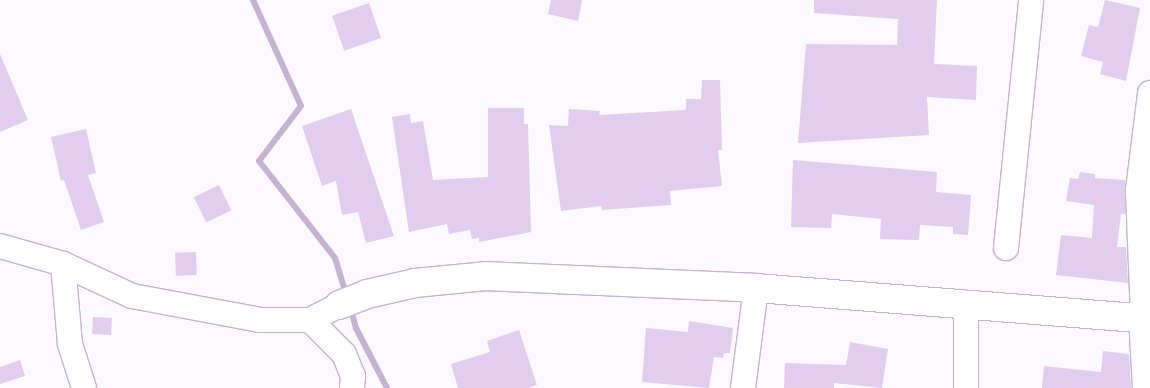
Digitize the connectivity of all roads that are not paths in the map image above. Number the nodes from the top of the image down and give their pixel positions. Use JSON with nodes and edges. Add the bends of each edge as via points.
{"nodes":[{"id":1,"x":1031,"y":0,"type":"edge"},
{"id":2,"x":1150,"y":93,"type":"edge"},
{"id":3,"x":0,"y":246,"type":"edge"},
{"id":4,"x":1006,"y":248,"type":"dead end"},
{"id":5,"x":63,"y":264,"type":"junction"},
{"id":6,"x":756,"y":288,"type":"junction"},
{"id":7,"x":339,"y":306,"type":"joint"},
{"id":8,"x":966,"y":306,"type":"junction"},
{"id":9,"x":1145,"y":318,"type":"edge"},
{"id":10,"x":310,"y":320,"type":"junction"},
{"id":11,"x":84,"y":388,"type":"edge"},
{"id":12,"x":352,"y":388,"type":"edge"},
{"id":13,"x":743,"y":388,"type":"edge"},
{"id":14,"x":966,"y":388,"type":"edge"},
{"id":15,"x":1144,"y":388,"type":"edge"}],
"edges":[{"from":1,"to":4,"type":"street"},
{"from":2,"to":9,"type":"street","via":[[1138,190]]},
{"from":3,"to":5,"type":"street"},
{"from":5,"to":10,"type":"street","via":[[132,296],[260,320]]},
{"from":5,"to":11,"type":"street","via":[[70,344]]},
{"from":6,"to":7,"type":"street","via":[[486,276],[415,283],[366,294]]},
{"from":6,"to":8,"type":"street"},
{"from":6,"to":13,"type":"street"},
{"from":7,"to":10,"type":"street"},
{"from":8,"to":9,"type":"street"},
{"from":8,"to":14,"type":"street"},
{"from":9,"to":15,"type":"street"},
{"from":10,"to":12,"type":"street","via":[[344,354],[353,376]]}]}
